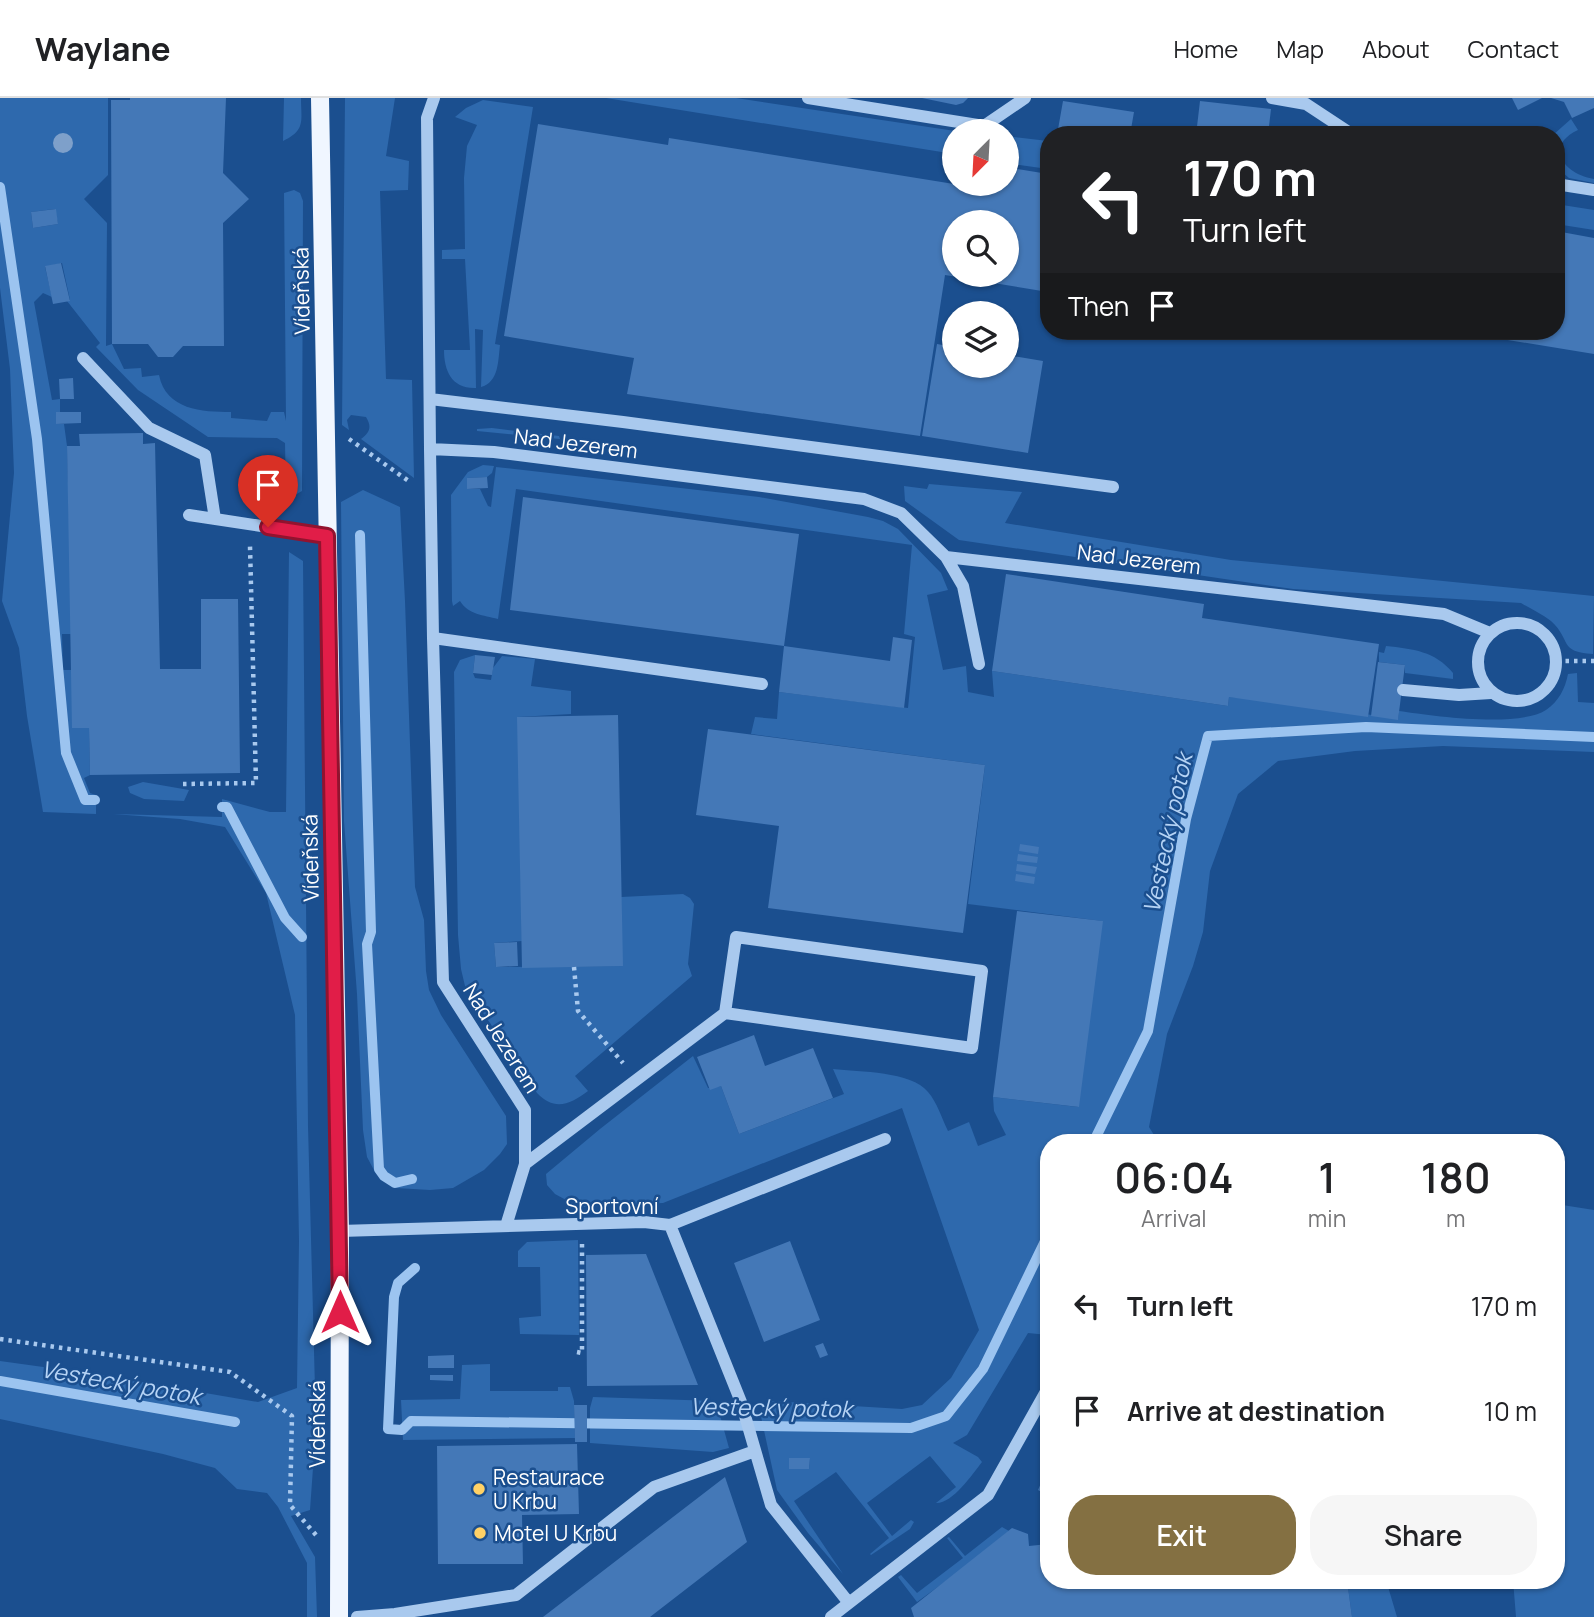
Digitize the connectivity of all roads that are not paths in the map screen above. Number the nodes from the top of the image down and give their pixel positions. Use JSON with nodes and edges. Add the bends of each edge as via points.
{"nodes":[{"id":1,"x":320,"y":98,"type":"edge"},
{"id":2,"x":434,"y":98,"type":"edge"},
{"id":3,"x":808,"y":98,"type":"edge"},
{"id":4,"x":1025,"y":98,"type":"edge"},
{"id":5,"x":1272,"y":98,"type":"edge"},
{"id":6,"x":1339,"y":126,"type":"edge"},
{"id":7,"x":1565,"y":185,"type":"edge"},
{"id":8,"x":1594,"y":190,"type":"edge"},
{"id":9,"x":83,"y":358,"type":"dead end"},
{"id":10,"x":430,"y":399,"type":"junction"},
{"id":11,"x":430,"y":449,"type":"junction"},
{"id":12,"x":1113,"y":486,"type":"dead end"},
{"id":13,"x":189,"y":515,"type":"dead end"},
{"id":14,"x":215,"y":519,"type":"junction"},
{"id":15,"x":327,"y":536,"type":"junction"},
{"id":16,"x":946,"y":557,"type":"junction"},
{"id":17,"x":1490,"y":633,"type":"junction"},
{"id":18,"x":433,"y":638,"type":"junction"},
{"id":19,"x":979,"y":664,"type":"dead end"},
{"id":20,"x":762,"y":684,"type":"dead end"},
{"id":21,"x":1403,"y":690,"type":"dead end"},
{"id":22,"x":1491,"y":693,"type":"junction"},
{"id":23,"x":725,"y":1013,"type":"junction"},
{"id":24,"x":885,"y":1139,"type":"dead end"},
{"id":25,"x":525,"y":1164,"type":"junction"},
{"id":26,"x":506,"y":1226,"type":"junction"},
{"id":27,"x":670,"y":1226,"type":"junction"},
{"id":28,"x":340,"y":1231,"type":"junction"},
{"id":29,"x":1040,"y":1402,"type":"edge"},
{"id":30,"x":755,"y":1451,"type":"junction"},
{"id":31,"x":849,"y":1603,"type":"junction"},
{"id":32,"x":361,"y":1616,"type":"edge"},
{"id":33,"x":339,"y":1617,"type":"edge"},
{"id":34,"x":831,"y":1617,"type":"edge"}],
"edges":[{"from":1,"to":15,"type":"main road","name":"Vídeňská"},
{"from":2,"to":10,"type":"street","via":[[427,118]]},
{"from":3,"to":4,"type":"street","via":[[984,126]]},
{"from":5,"to":6,"type":"street","via":[[1306,104]]},
{"from":7,"to":8,"type":"street"},
{"from":9,"to":14,"type":"street","via":[[149,428],[205,455]]},
{"from":10,"to":11,"type":"street"},
{"from":10,"to":12,"type":"street"},
{"from":11,"to":16,"type":"street","name":"Nad Jezerem","via":[[494,452],[863,499],[901,513]]},
{"from":11,"to":18,"type":"street","name":"Nad Jezerem"},
{"from":13,"to":14,"type":"street"},
{"from":14,"to":15,"type":"street"},
{"from":15,"to":28,"type":"main road","name":"Vídeňská"},
{"from":16,"to":17,"type":"street","name":"Nad Jezerem","via":[[1444,614]]},
{"from":16,"to":19,"type":"street","via":[[963,586]]},
{"from":17,"to":22,"type":"street","via":[[1478,656],[1478,670]]},
{"from":17,"to":22,"type":"street","via":[[1514,623],[1527,624],[1548,637],[1557,661],[1550,685],[1530,700],[1503,700]]},
{"from":18,"to":20,"type":"street"},
{"from":18,"to":25,"type":"street","name":"Nad Jezerem","via":[[443,982],[525,1110]]},
{"from":21,"to":22,"type":"street"},
{"from":23,"to":23,"type":"street","via":[[972,1048],[982,971],[736,937]]},
{"from":23,"to":25,"type":"street"},
{"from":24,"to":27,"type":"street"},
{"from":25,"to":26,"type":"street","name":"Nad Jezerem"},
{"from":26,"to":27,"type":"street","name":"Sportovní","via":[[644,1222]]},
{"from":26,"to":28,"type":"street","name":"Sportovní"},
{"from":27,"to":30,"type":"street","name":"Sportovní","via":[[741,1402]]},
{"from":28,"to":33,"type":"main road","name":"Vídeňská"},
{"from":29,"to":31,"type":"street","via":[[988,1494]]},
{"from":30,"to":31,"type":"street","name":"Sportovní","via":[[771,1505]]},
{"from":30,"to":32,"type":"street","via":[[654,1487],[516,1595]]},
{"from":31,"to":34,"type":"street"}]}
